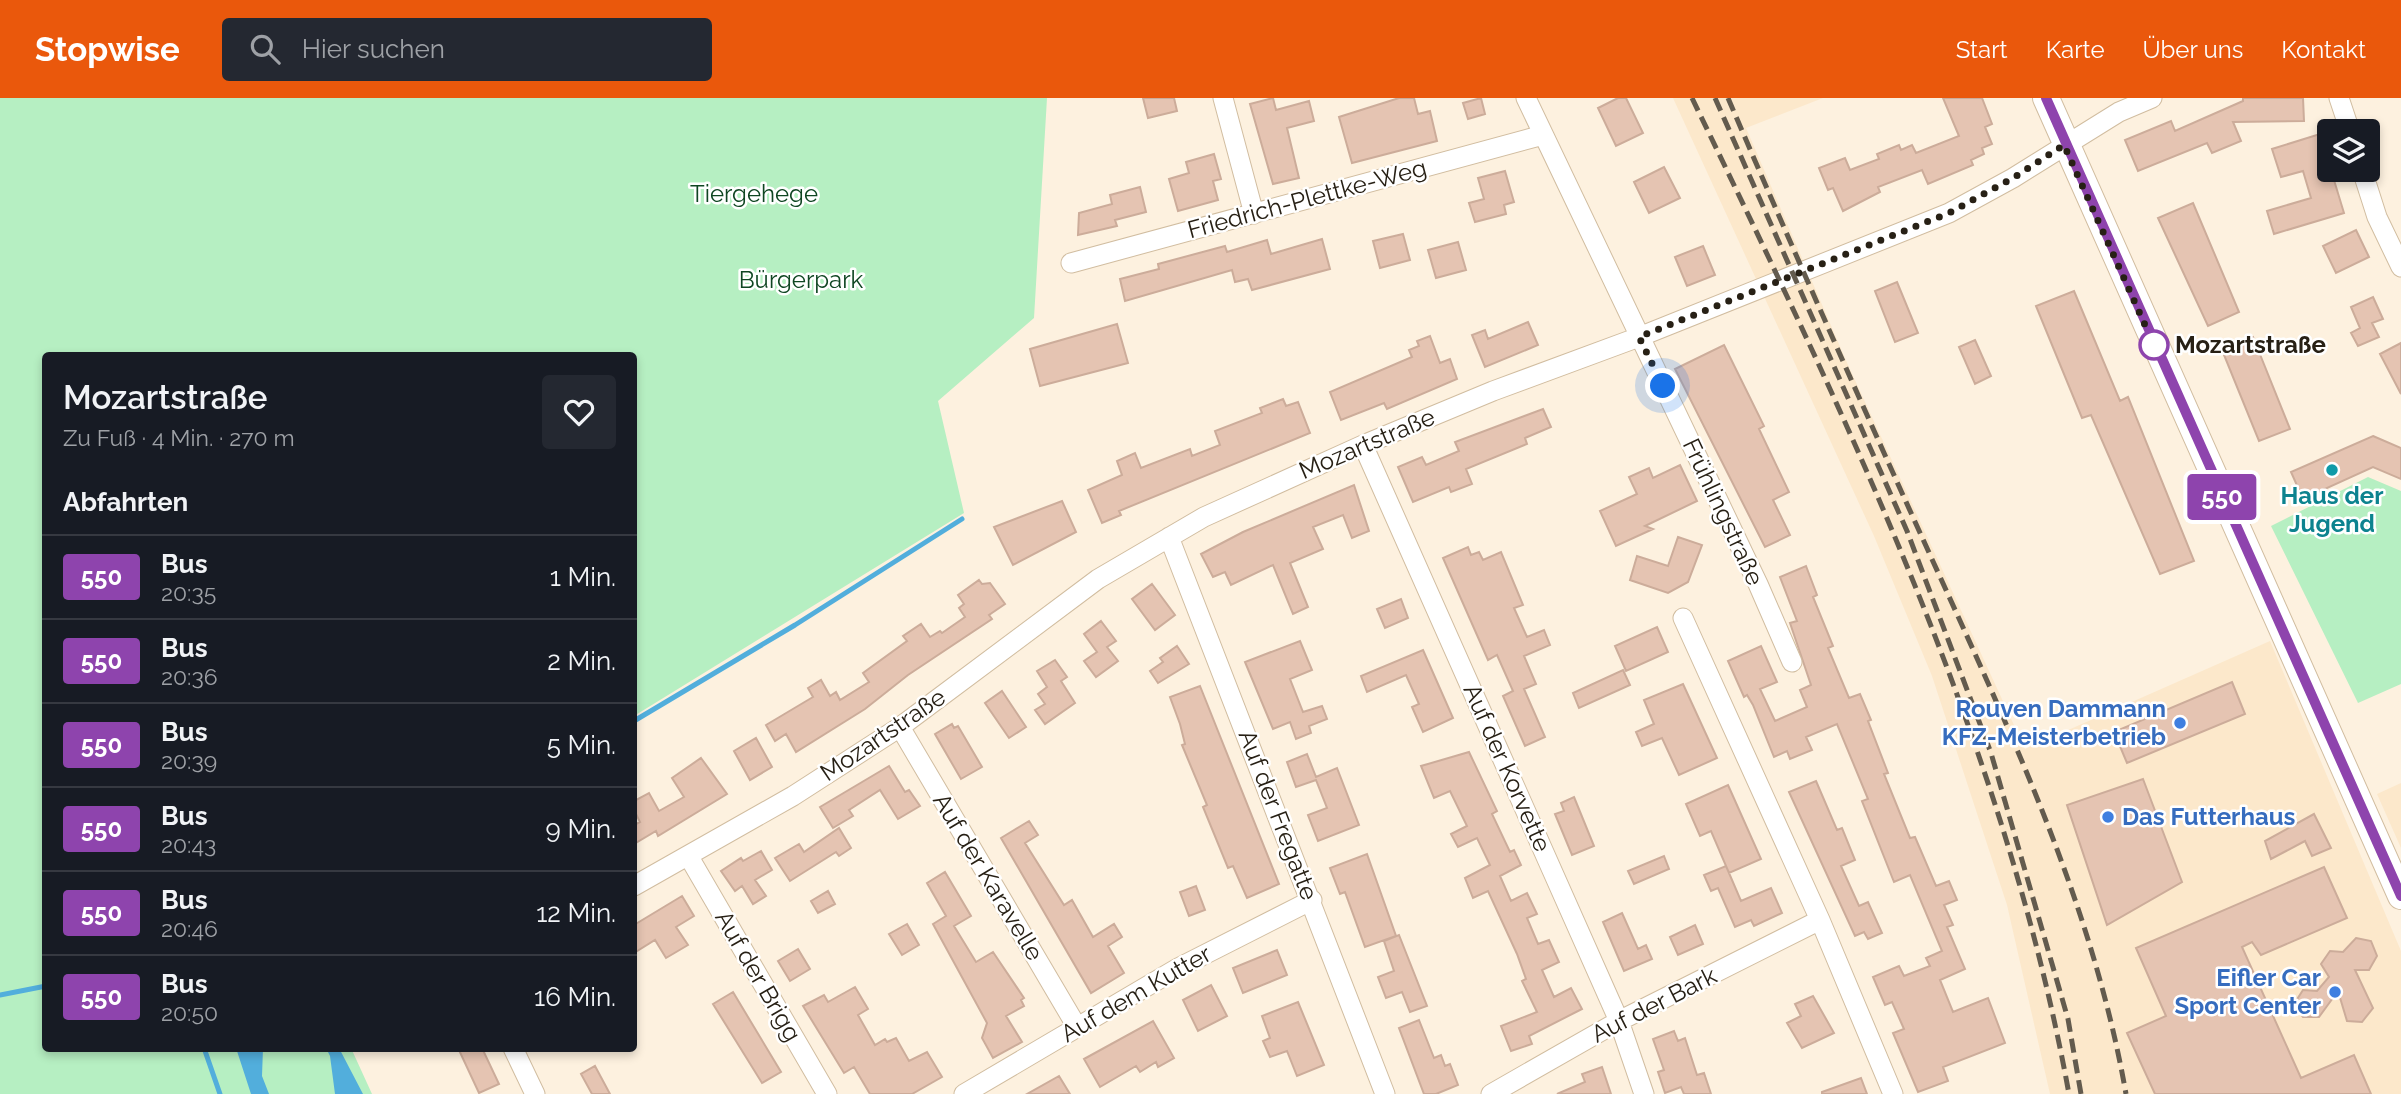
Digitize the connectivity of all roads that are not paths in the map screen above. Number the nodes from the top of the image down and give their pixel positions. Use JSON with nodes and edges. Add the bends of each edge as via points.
{"nodes":[{"id":1,"x":1223,"y":98,"type":"edge"},
{"id":2,"x":1525,"y":98,"type":"edge"},
{"id":3,"x":2046,"y":98,"type":"edge"},
{"id":4,"x":2152,"y":98,"type":"edge"},
{"id":5,"x":2339,"y":98,"type":"edge"},
{"id":6,"x":2346,"y":119,"type":"edge"},
{"id":7,"x":1543,"y":135,"type":"junction"},
{"id":8,"x":2064,"y":145,"type":"junction"},
{"id":9,"x":2366,"y":182,"type":"edge"},
{"id":10,"x":1254,"y":214,"type":"junction"},
{"id":11,"x":1071,"y":263,"type":"dead end"},
{"id":12,"x":2401,"y":267,"type":"edge"},
{"id":13,"x":1639,"y":337,"type":"junction"},
{"id":14,"x":1363,"y":445,"type":"junction"},
{"id":15,"x":1169,"y":537,"type":"junction"},
{"id":16,"x":1683,"y":618,"type":"dead end"},
{"id":17,"x":1792,"y":662,"type":"dead end"},
{"id":18,"x":900,"y":727,"type":"junction"},
{"id":19,"x":689,"y":857,"type":"junction"},
{"id":20,"x":637,"y":884,"type":"edge"},
{"id":21,"x":2401,"y":896,"type":"edge"},
{"id":22,"x":1312,"y":900,"type":"junction"},
{"id":23,"x":1820,"y":920,"type":"junction"},
{"id":24,"x":1619,"y":1021,"type":"junction"},
{"id":25,"x":1077,"y":1027,"type":"junction"},
{"id":26,"x":515,"y":1052,"type":"edge"},
{"id":27,"x":535,"y":1094,"type":"edge"},
{"id":28,"x":827,"y":1094,"type":"edge"},
{"id":29,"x":964,"y":1094,"type":"edge"},
{"id":30,"x":1385,"y":1094,"type":"edge"},
{"id":31,"x":1491,"y":1094,"type":"edge"},
{"id":32,"x":1644,"y":1094,"type":"edge"},
{"id":33,"x":1893,"y":1094,"type":"edge"}],
"edges":[{"from":1,"to":10,"type":"street"},
{"from":2,"to":7,"type":"street","name":"Frühlingstraße"},
{"from":3,"to":8,"type":"main road"},
{"from":4,"to":8,"type":"street","name":"Mozartstraße"},
{"from":5,"to":6,"type":"street"},
{"from":7,"to":10,"type":"street","name":"Friedrich-Plettke-Weg"},
{"from":7,"to":13,"type":"street","name":"Frühlingstraße"},
{"from":8,"to":13,"type":"street","name":"Mozartstraße","via":[[1949,213]]},
{"from":8,"to":21,"type":"main road"},
{"from":9,"to":12,"type":"street","via":[[2376,217]]},
{"from":10,"to":11,"type":"street","name":"Friedrich-Plettke-Weg"},
{"from":13,"to":14,"type":"street","name":"Mozartstraße"},
{"from":13,"to":17,"type":"street","name":"Frühlingstraße"},
{"from":14,"to":15,"type":"street","name":"Mozartstraße","via":[[1248,495]]},
{"from":14,"to":24,"type":"street","name":"Auf der Korvette"},
{"from":15,"to":18,"type":"street","name":"Mozartstraße","via":[[1098,579]]},
{"from":15,"to":22,"type":"street","name":"Auf der Fregatte"},
{"from":16,"to":23,"type":"street"},
{"from":18,"to":19,"type":"street","name":"Mozartstraße"},
{"from":18,"to":25,"type":"street","name":"Auf der Karavelle"},
{"from":19,"to":20,"type":"street","name":"Mozartstraße"},
{"from":19,"to":28,"type":"street","name":"Auf der Brigg"},
{"from":22,"to":25,"type":"street","name":"Auf dem Kutter","via":[[1178,968]]},
{"from":22,"to":30,"type":"street","name":"Auf der Fregatte"},
{"from":23,"to":24,"type":"street","name":"Auf der Bark"},
{"from":23,"to":33,"type":"street"},
{"from":24,"to":31,"type":"street","name":"Auf der Bark"},
{"from":24,"to":32,"type":"street","name":"Auf der Korvette"},
{"from":25,"to":29,"type":"street","name":"Auf dem Kutter"},
{"from":26,"to":27,"type":"street"}]}
